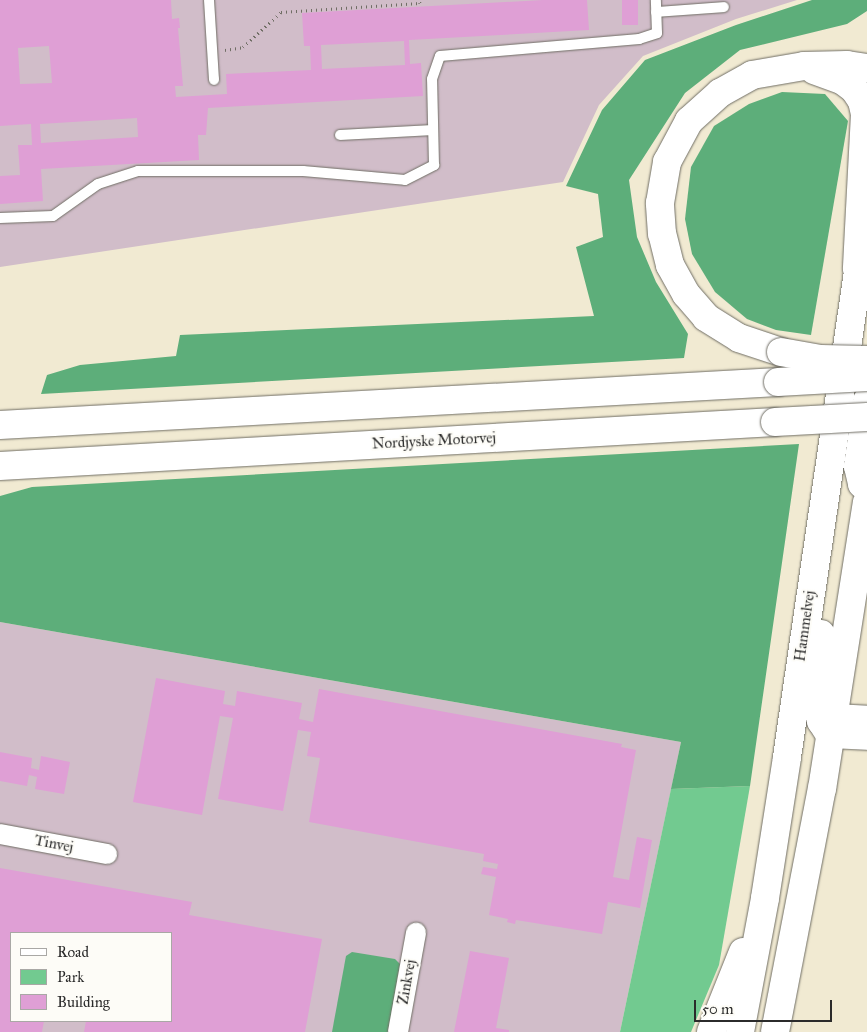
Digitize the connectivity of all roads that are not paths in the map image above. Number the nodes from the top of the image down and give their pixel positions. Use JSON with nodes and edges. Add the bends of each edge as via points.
{"nodes":[{"id":1,"x":209,"y":0,"type":"edge"},
{"id":2,"x":656,"y":0,"type":"edge"},
{"id":3,"x":724,"y":7,"type":"dead end"},
{"id":4,"x":656,"y":12,"type":"junction"},
{"id":5,"x":804,"y":66,"type":"junction"},
{"id":6,"x":867,"y":68,"type":"edge"},
{"id":7,"x":214,"y":80,"type":"dead end"},
{"id":8,"x":433,"y":130,"type":"junction"},
{"id":9,"x":340,"y":135,"type":"dead end"},
{"id":10,"x":0,"y":218,"type":"edge"},
{"id":11,"x":867,"y":219,"type":"edge"},
{"id":12,"x":857,"y":269,"type":"junction"},
{"id":13,"x":867,"y":360,"type":"edge"},
{"id":14,"x":867,"y":377,"type":"edge"},
{"id":15,"x":867,"y":401,"type":"edge"},
{"id":16,"x":867,"y":417,"type":"edge"},
{"id":17,"x":0,"y":425,"type":"edge"},
{"id":18,"x":831,"y":450,"type":"junction"},
{"id":19,"x":0,"y":466,"type":"edge"},
{"id":20,"x":867,"y":488,"type":"edge"},
{"id":21,"x":867,"y":502,"type":"edge"},
{"id":22,"x":867,"y":718,"type":"edge"},
{"id":23,"x":829,"y":724,"type":"junction"},
{"id":24,"x":867,"y":738,"type":"edge"},
{"id":25,"x":787,"y":757,"type":"junction"},
{"id":26,"x":0,"y":834,"type":"edge"},
{"id":27,"x":107,"y":854,"type":"dead end"},
{"id":28,"x":765,"y":898,"type":"junction"},
{"id":29,"x":416,"y":933,"type":"dead end"},
{"id":30,"x":398,"y":1032,"type":"edge"},
{"id":31,"x":711,"y":1032,"type":"edge"},
{"id":32,"x":740,"y":1032,"type":"edge"},
{"id":33,"x":775,"y":1032,"type":"edge"}],
"edges":[{"from":1,"to":7,"type":"lane"},
{"from":2,"to":4,"type":"lane"},
{"from":3,"to":4,"type":"lane"},
{"from":4,"to":8,"type":"lane","via":[[657,33],[639,39],[440,56],[432,79]]},
{"from":5,"to":6,"type":"main road"},
{"from":5,"to":12,"type":"main road","via":[[842,80],[862,101],[866,135]]},
{"from":5,"to":13,"type":"main road","bridge":true,"via":[[752,75],[720,93],[689,122],[667,162],[660,203],[662,234],[670,265],[686,294],[706,317],[739,338],[781,352]]},
{"from":8,"to":9,"type":"lane"},
{"from":8,"to":10,"type":"lane","via":[[434,165],[406,180],[303,171],[138,171],[98,184],[53,216]]},
{"from":11,"to":12,"type":"main road","name":"Hammelvej"},
{"from":12,"to":18,"type":"main road","name":"Hammelvej"},
{"from":14,"to":17,"type":"main road","bridge":true},
{"from":15,"to":20,"type":"main road","via":[[858,466],[862,484]]},
{"from":16,"to":19,"type":"main road","name":"Nordjyske Motorvej","bridge":true},
{"from":18,"to":23,"type":"main road","via":[[817,684],[817,706]]},
{"from":18,"to":25,"type":"main road","name":"Hammelvej"},
{"from":21,"to":23,"type":"main road"},
{"from":22,"to":23,"type":"street"},
{"from":23,"to":24,"type":"street"},
{"from":23,"to":25,"type":"main road","via":[[797,741]]},
{"from":23,"to":33,"type":"main road"},
{"from":25,"to":28,"type":"main road","name":"Hammelvej"},
{"from":26,"to":27,"type":"street","name":"Tinvej"},
{"from":28,"to":31,"type":"main road"},
{"from":28,"to":32,"type":"main road","name":"Hammelvej"},
{"from":29,"to":30,"type":"street","name":"Zinkvej"}]}
